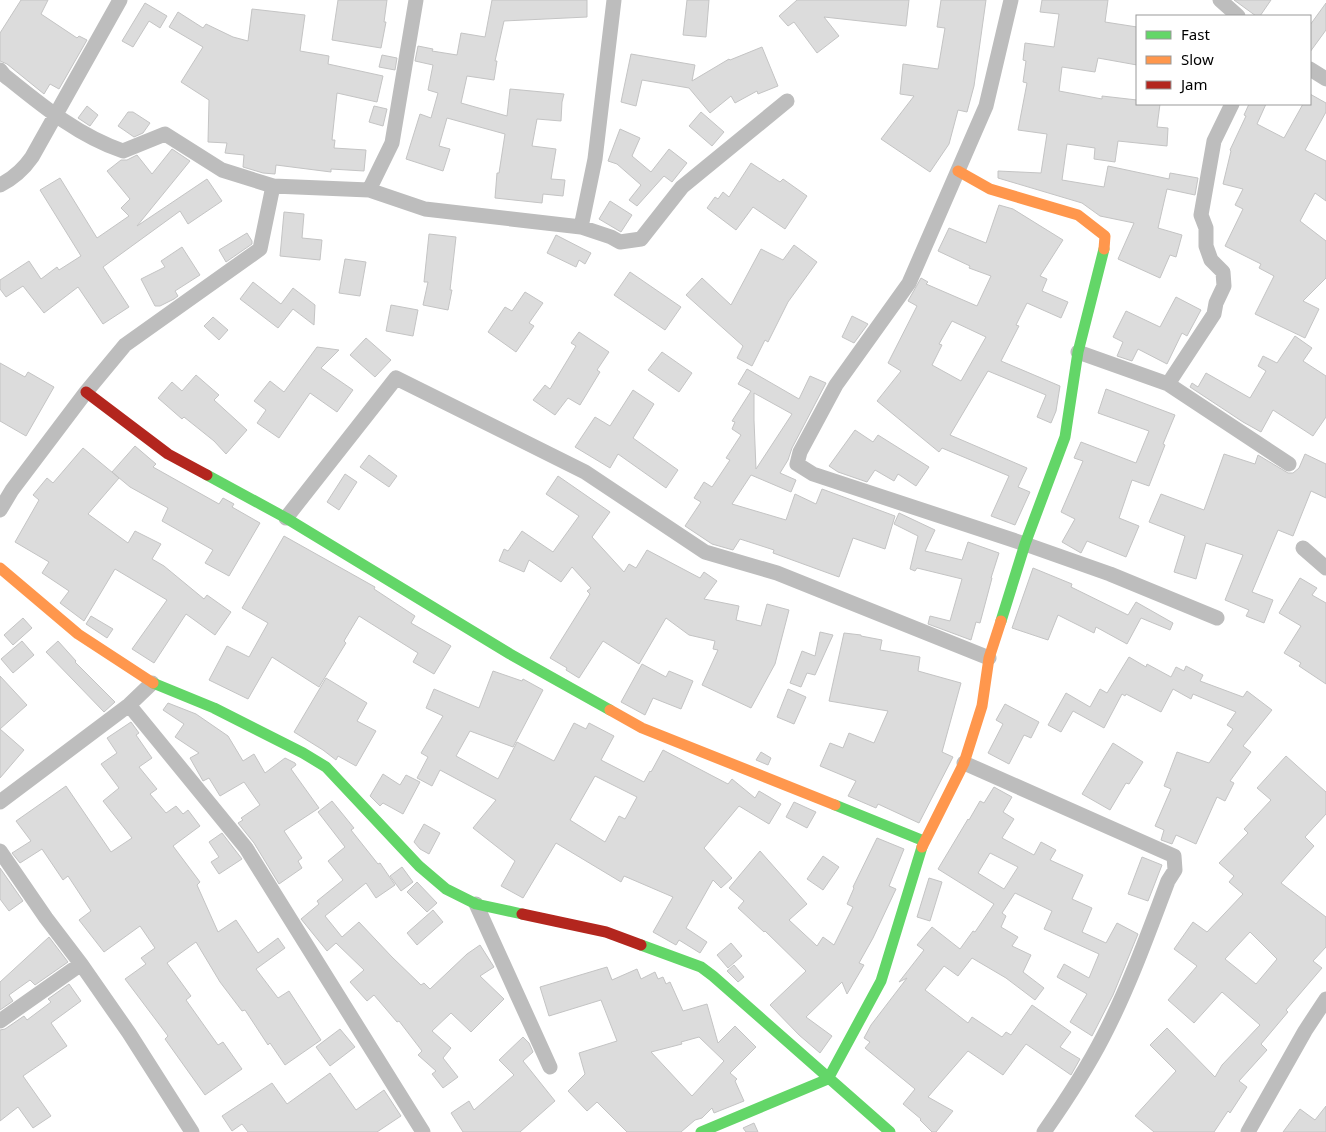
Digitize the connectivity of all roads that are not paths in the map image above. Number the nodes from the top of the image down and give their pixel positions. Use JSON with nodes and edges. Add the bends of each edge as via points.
{"nodes":[{"id":1,"x":120,"y":0,"type":"edge"},
{"id":2,"x":416,"y":0,"type":"edge"},
{"id":3,"x":614,"y":0,"type":"edge"},
{"id":4,"x":1011,"y":0,"type":"edge"},
{"id":5,"x":1220,"y":0,"type":"edge"},
{"id":6,"x":1237,"y":15,"type":"edge"},
{"id":7,"x":0,"y":70,"type":"edge"},
{"id":8,"x":1311,"y":70,"type":"edge"},
{"id":9,"x":1326,"y":79,"type":"edge"},
{"id":10,"x":787,"y":101,"type":"dead end"},
{"id":11,"x":1232,"y":105,"type":"edge"},
{"id":12,"x":56,"y":116,"type":"junction"},
{"id":13,"x":958,"y":171,"type":"junction"},
{"id":14,"x":0,"y":185,"type":"edge"},
{"id":15,"x":274,"y":186,"type":"junction"},
{"id":16,"x":369,"y":190,"type":"junction"},
{"id":17,"x":581,"y":227,"type":"junction"},
{"id":18,"x":1078,"y":352,"type":"junction"},
{"id":19,"x":1168,"y":384,"type":"junction"},
{"id":20,"x":86,"y":392,"type":"junction"},
{"id":21,"x":1289,"y":464,"type":"dead end"},
{"id":22,"x":0,"y":510,"type":"edge"},
{"id":23,"x":286,"y":518,"type":"junction"},
{"id":24,"x":1026,"y":544,"type":"junction"},
{"id":25,"x":1303,"y":548,"type":"dead end"},
{"id":26,"x":0,"y":568,"type":"edge"},
{"id":27,"x":1326,"y":568,"type":"edge"},
{"id":28,"x":1217,"y":618,"type":"dead end"},
{"id":29,"x":989,"y":658,"type":"junction"},
{"id":30,"x":152,"y":683,"type":"junction"},
{"id":31,"x":129,"y":705,"type":"junction"},
{"id":32,"x":964,"y":763,"type":"junction"},
{"id":33,"x":0,"y":802,"type":"edge"},
{"id":34,"x":924,"y":841,"type":"junction"},
{"id":35,"x":0,"y":852,"type":"edge"},
{"id":36,"x":476,"y":904,"type":"junction"},
{"id":37,"x":81,"y":964,"type":"junction"},
{"id":38,"x":1326,"y":999,"type":"edge"},
{"id":39,"x":0,"y":1021,"type":"edge"},
{"id":40,"x":550,"y":1067,"type":"dead end"},
{"id":41,"x":828,"y":1079,"type":"junction"},
{"id":42,"x":192,"y":1132,"type":"edge"},
{"id":43,"x":423,"y":1132,"type":"edge"},
{"id":44,"x":701,"y":1132,"type":"edge"},
{"id":45,"x":890,"y":1132,"type":"edge"},
{"id":46,"x":1044,"y":1132,"type":"edge"},
{"id":47,"x":1248,"y":1132,"type":"edge"}],
"edges":[{"from":1,"to":12,"type":"street"},
{"from":2,"to":16,"type":"street","via":[[392,143]]},
{"from":3,"to":17,"type":"street","via":[[595,159]]},
{"from":4,"to":13,"type":"street","via":[[986,106]]},
{"from":5,"to":6,"type":"street"},
{"from":7,"to":12,"type":"street"},
{"from":8,"to":9,"type":"street"},
{"from":10,"to":17,"type":"street","via":[[682,187],[641,239],[620,242]]},
{"from":11,"to":19,"type":"street","via":[[1214,141],[1202,215],[1206,246],[1211,260],[1223,272],[1224,286],[1214,314]]},
{"from":12,"to":14,"type":"street","via":[[22,171]]},
{"from":12,"to":15,"type":"street","via":[[123,151],[165,134],[222,170]]},
{"from":13,"to":18,"type":"street","via":[[990,189],[1078,215],[1105,236],[1104,253]]},
{"from":13,"to":24,"type":"street","via":[[909,283],[836,385],[796,464],[814,474]]},
{"from":15,"to":16,"type":"street"},
{"from":15,"to":20,"type":"street","via":[[260,249],[125,345]]},
{"from":16,"to":17,"type":"street","via":[[425,209]]},
{"from":18,"to":19,"type":"street"},
{"from":18,"to":24,"type":"street","via":[[1065,437]]},
{"from":19,"to":21,"type":"street"},
{"from":20,"to":22,"type":"street"},
{"from":20,"to":23,"type":"street","via":[[168,454]]},
{"from":23,"to":29,"type":"street","via":[[396,378],[585,472],[705,552],[777,574]]},
{"from":23,"to":34,"type":"street","via":[[510,654],[642,728]]},
{"from":24,"to":28,"type":"street"},
{"from":24,"to":29,"type":"street"},
{"from":25,"to":27,"type":"street"},
{"from":26,"to":30,"type":"street","via":[[78,634]]},
{"from":29,"to":32,"type":"street","via":[[982,706]]},
{"from":30,"to":31,"type":"street"},
{"from":30,"to":36,"type":"street","via":[[214,708],[326,767],[419,866],[446,889]]},
{"from":31,"to":33,"type":"street"},
{"from":31,"to":43,"type":"street","via":[[246,848]]},
{"from":32,"to":34,"type":"street"},
{"from":32,"to":46,"type":"street","via":[[1174,856],[1175,870],[1107,1029]]},
{"from":34,"to":41,"type":"street","via":[[881,981]]},
{"from":35,"to":37,"type":"street"},
{"from":36,"to":40,"type":"street"},
{"from":36,"to":41,"type":"street","via":[[599,930],[701,967]]},
{"from":37,"to":39,"type":"street"},
{"from":37,"to":42,"type":"street","via":[[129,1032]]},
{"from":38,"to":47,"type":"street"},
{"from":41,"to":44,"type":"street"},
{"from":41,"to":45,"type":"street"}]}
